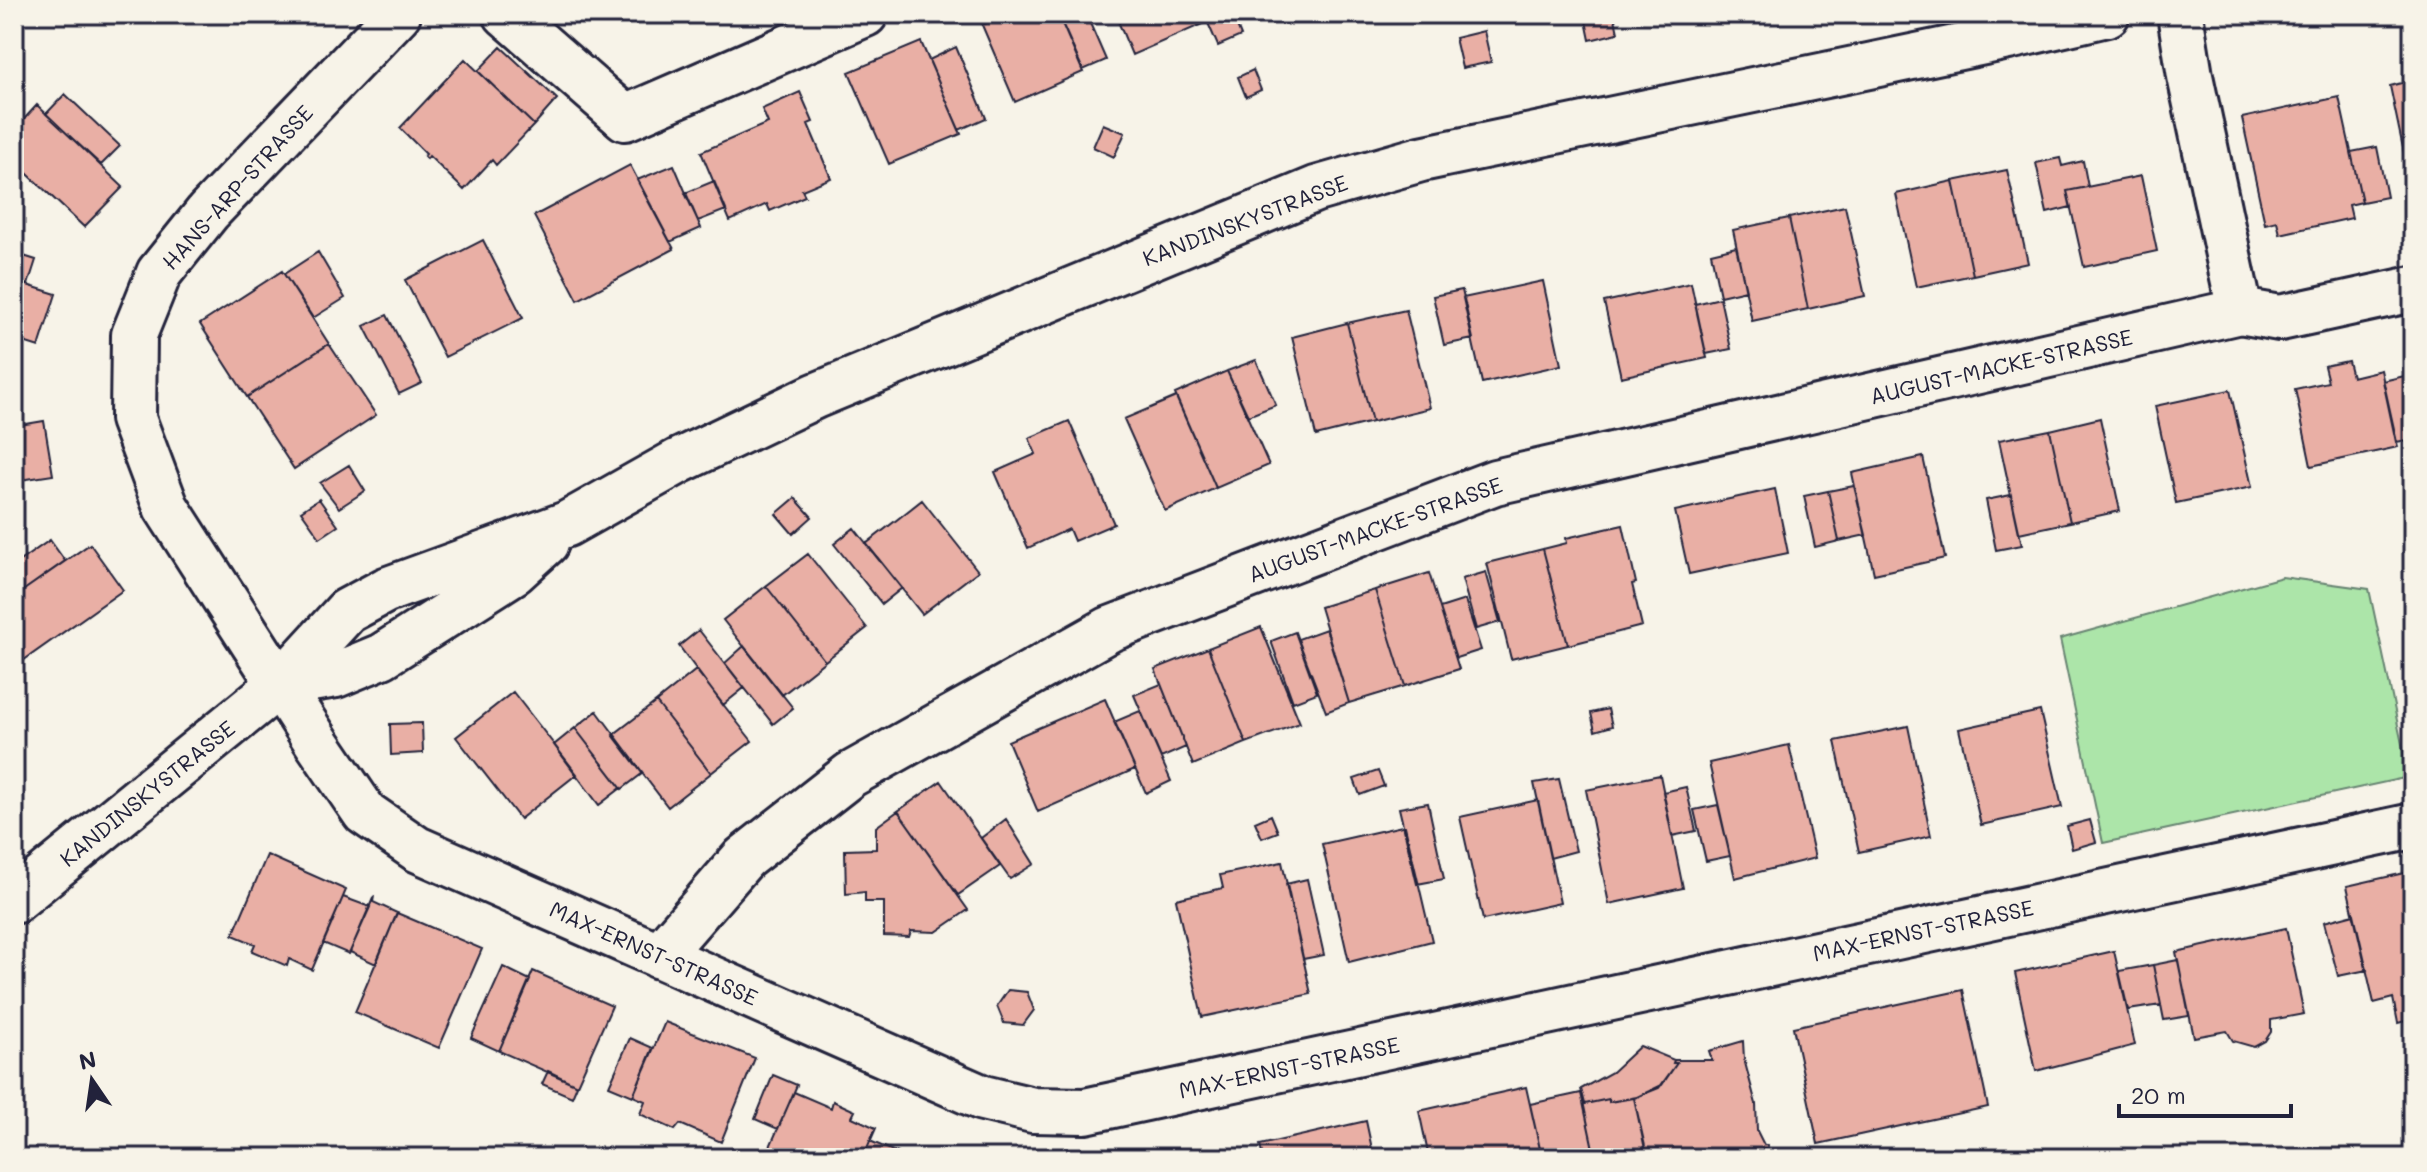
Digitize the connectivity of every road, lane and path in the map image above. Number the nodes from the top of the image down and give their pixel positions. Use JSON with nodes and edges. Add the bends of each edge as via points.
{"nodes":[{"id":1,"x":398,"y":14,"type":"edge"},
{"id":2,"x":506,"y":14,"type":"edge"},
{"id":3,"x":865,"y":14,"type":"edge"},
{"id":4,"x":2107,"y":14,"type":"edge"},
{"id":5,"x":2180,"y":14,"type":"edge"},
{"id":6,"x":2006,"y":25,"type":"edge"},
{"id":7,"x":2413,"y":289,"type":"edge"},
{"id":8,"x":2240,"y":311,"type":"junction"},
{"id":9,"x":280,"y":684,"type":"junction"},
{"id":10,"x":2413,"y":826,"type":"edge"},
{"id":11,"x":14,"y":901,"type":"edge"},
{"id":12,"x":659,"y":956,"type":"junction"}],
"edges":[{"from":1,"to":9,"type":"street","name":"HANS-ARP-STRASSE","via":[[198,224],[159,273],[134,335],[133,419],[166,507]]},
{"from":2,"to":3,"type":"street","via":[[625,118]]},
{"from":4,"to":6,"type":"street","name":"KANDINSKYSTRASSE"},
{"from":5,"to":8,"type":"street"},
{"from":6,"to":9,"type":"street","name":"KANDINSKYSTRASSE","via":[[1421,159],[1316,189],[815,396],[679,461],[567,524],[514,572],[382,656],[336,675]]},
{"from":7,"to":8,"type":"street","name":"AUGUST-MACKE-STRASSE","via":[[2280,318]]},
{"from":8,"to":12,"type":"street","name":"AUGUST-MACKE-STRASSE","via":[[1495,482],[1110,629],[850,775],[744,858]]},
{"from":9,"to":11,"type":"street","name":"KANDINSKYSTRASSE"},
{"from":9,"to":12,"type":"street","name":"MAX-ERNST-STRASSE","via":[[365,813],[417,849]]},
{"from":10,"to":12,"type":"street","name":"MAX-ERNST-STRASSE","via":[[1085,1111],[1033,1110],[983,1098]]}]}
